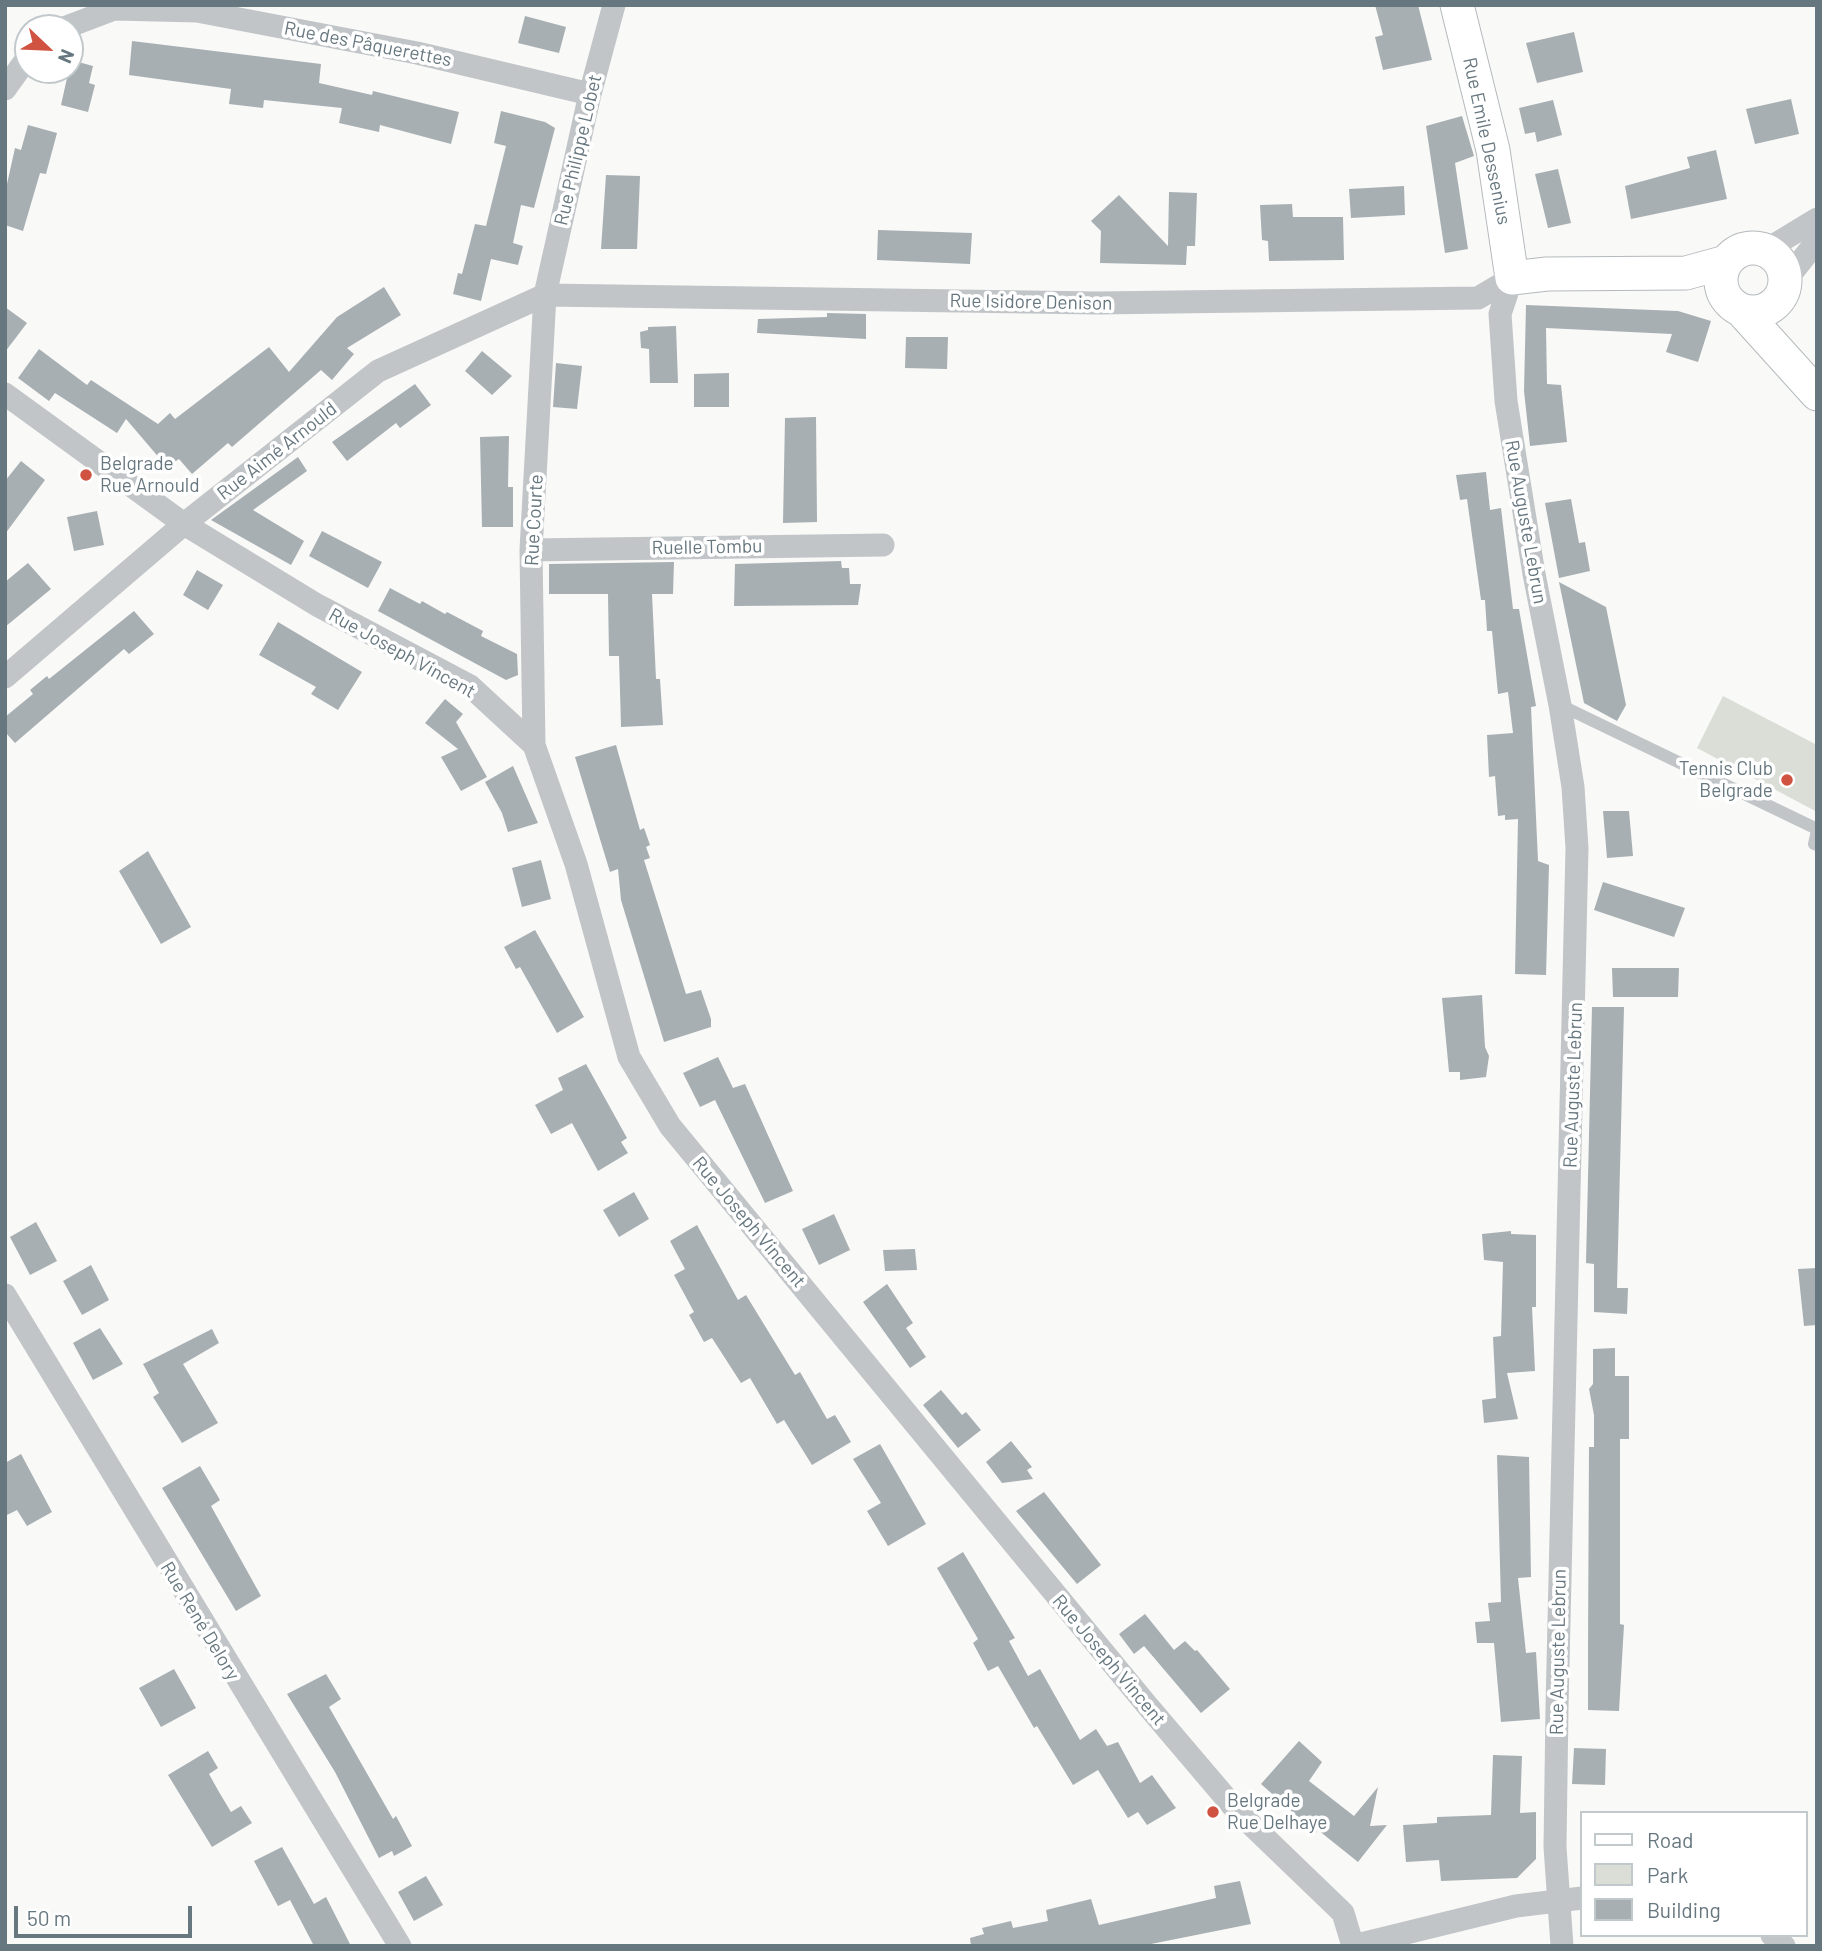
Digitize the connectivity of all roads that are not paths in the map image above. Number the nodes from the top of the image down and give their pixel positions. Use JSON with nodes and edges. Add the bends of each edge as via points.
{"nodes":[{"id":1,"x":614,"y":5,"type":"edge"},
{"id":2,"x":1457,"y":5,"type":"edge"},
{"id":3,"x":198,"y":8,"type":"edge"},
{"id":4,"x":84,"y":20,"type":"edge"},
{"id":5,"x":590,"y":94,"type":"junction"},
{"id":6,"x":1817,"y":219,"type":"edge"},
{"id":7,"x":1817,"y":241,"type":"edge"},
{"id":8,"x":1766,"y":250,"type":"junction"},
{"id":9,"x":1513,"y":278,"type":"junction"},
{"id":10,"x":1730,"y":287,"type":"junction"},
{"id":11,"x":1780,"y":292,"type":"junction"},
{"id":12,"x":545,"y":295,"type":"junction"},
{"id":13,"x":1785,"y":361,"type":"junction"},
{"id":14,"x":5,"y":394,"type":"edge"},
{"id":15,"x":1817,"y":394,"type":"edge"},
{"id":16,"x":184,"y":524,"type":"junction"},
{"id":17,"x":883,"y":545,"type":"dead end"},
{"id":18,"x":531,"y":550,"type":"junction"},
{"id":19,"x":5,"y":677,"type":"edge"},
{"id":20,"x":1560,"y":705,"type":"junction"},
{"id":21,"x":534,"y":745,"type":"junction"},
{"id":22,"x":1817,"y":830,"type":"edge"},
{"id":23,"x":1817,"y":845,"type":"edge"},
{"id":24,"x":5,"y":1294,"type":"edge"},
{"id":25,"x":1580,"y":1898,"type":"edge"},
{"id":26,"x":1558,"y":1900,"type":"junction"},
{"id":27,"x":400,"y":1946,"type":"edge"},
{"id":28,"x":1353,"y":1946,"type":"edge"},
{"id":29,"x":1562,"y":1946,"type":"edge"}],
"edges":[{"from":1,"to":5,"type":"street","name":"Rue Philippe Lobet"},
{"from":2,"to":9,"type":"street","name":"Rue Emile Dessenius","via":[[1493,150]]},
{"from":3,"to":4,"type":"street","name":"Rue des Pâquerettes","via":[[114,9]]},
{"from":3,"to":5,"type":"street","name":"Rue des Pâquerettes"},
{"from":5,"to":12,"type":"street","name":"Rue Philippe Lobet"},
{"from":6,"to":8,"type":"street"},
{"from":7,"to":11,"type":"street"},
{"from":8,"to":10,"type":"street","via":[[1744,249]]},
{"from":8,"to":11,"type":"street","via":[[1778,259]]},
{"from":9,"to":10,"type":"street","via":[[1686,273]]},
{"from":9,"to":12,"type":"street","name":"Rue Isidore Denison","via":[[1478,298],[1098,303]]},
{"from":9,"to":20,"type":"street","name":"Rue Auguste Lebrun","via":[[1500,314],[1506,401]]},
{"from":10,"to":11,"type":"street","via":[[1759,312]]},
{"from":10,"to":13,"type":"street"},
{"from":11,"to":13,"type":"street"},
{"from":12,"to":16,"type":"street","name":"Rue Aimé Arnould","via":[[378,371]]},
{"from":12,"to":18,"type":"street","name":"Rue Courte"},
{"from":13,"to":15,"type":"street"},
{"from":14,"to":16,"type":"street","name":"Rue Joseph Vincent"},
{"from":16,"to":19,"type":"street","name":"Rue Aimé Arnould"},
{"from":16,"to":21,"type":"street","name":"Rue Joseph Vincent","via":[[317,605],[470,686]]},
{"from":17,"to":18,"type":"street","name":"Ruelle Tombu"},
{"from":18,"to":21,"type":"street","name":"Rue Courte"},
{"from":20,"to":22,"type":"lane"},
{"from":20,"to":26,"type":"street","name":"Rue Auguste Lebrun","via":[[1577,848],[1556,1707]]},
{"from":21,"to":28,"type":"street","name":"Rue Joseph Vincent","via":[[576,864],[629,1057],[670,1126],[1237,1811],[1343,1913]]},
{"from":22,"to":23,"type":"lane"},
{"from":24,"to":27,"type":"street","name":"Rue René Delory"},
{"from":25,"to":26,"type":"street"},
{"from":26,"to":28,"type":"street"},
{"from":26,"to":29,"type":"street","name":"Rue Auguste Lebrun"}]}
